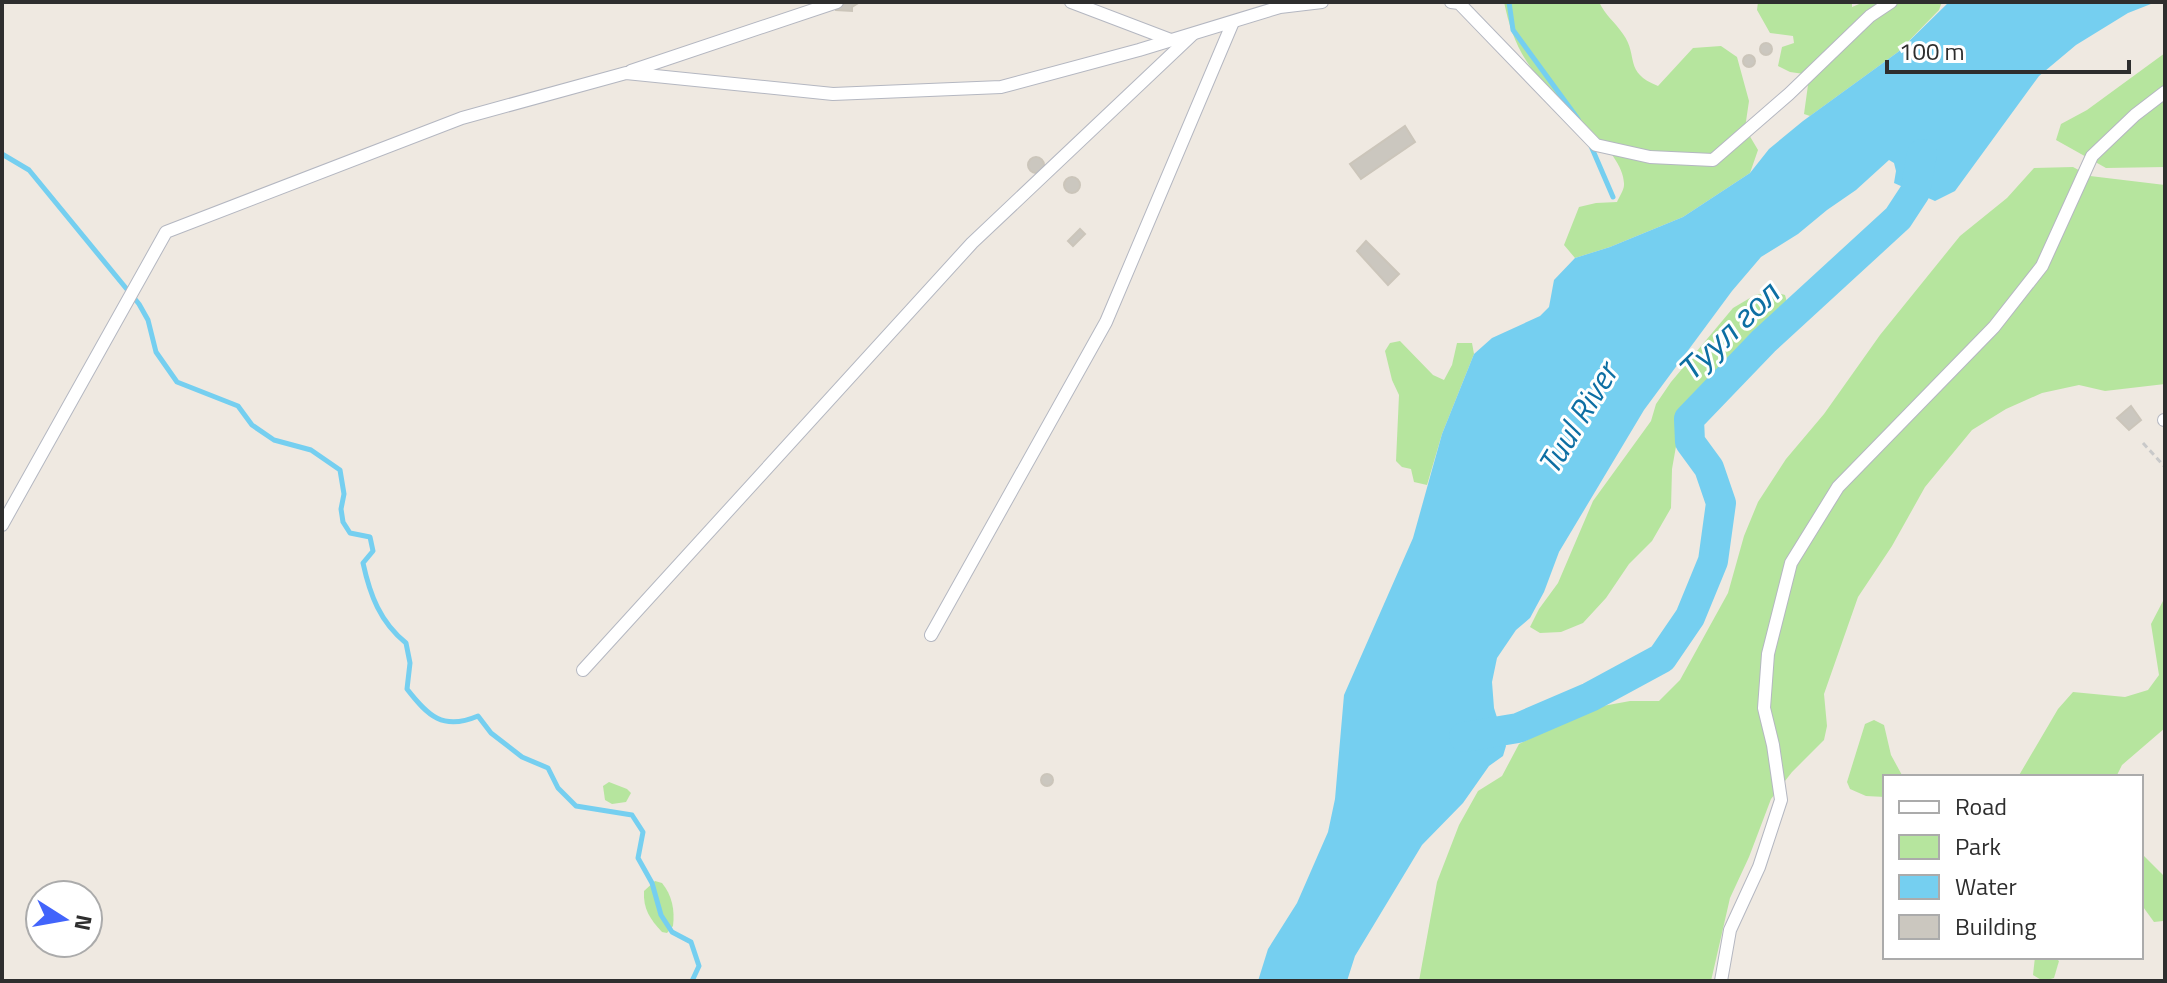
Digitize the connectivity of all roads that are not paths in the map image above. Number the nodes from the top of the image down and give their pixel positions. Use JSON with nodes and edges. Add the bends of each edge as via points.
{"nodes":[{"id":1,"x":837,"y":2,"type":"edge"},
{"id":2,"x":1071,"y":2,"type":"edge"},
{"id":3,"x":1322,"y":2,"type":"edge"},
{"id":4,"x":1455,"y":2,"type":"edge"},
{"id":5,"x":1891,"y":2,"type":"edge"},
{"id":6,"x":1233,"y":22,"type":"junction"},
{"id":7,"x":1195,"y":33,"type":"junction"},
{"id":8,"x":1171,"y":40,"type":"junction"},
{"id":9,"x":626,"y":73,"type":"junction"},
{"id":10,"x":2165,"y":92,"type":"edge"},
{"id":11,"x":2,"y":525,"type":"edge"},
{"id":12,"x":931,"y":635,"type":"dead end"},
{"id":13,"x":583,"y":670,"type":"dead end"},
{"id":14,"x":1721,"y":981,"type":"edge"}],
"edges":[{"from":1,"to":9,"type":"street"},
{"from":2,"to":8,"type":"street"},
{"from":3,"to":6,"type":"street","via":[[1280,7]]},
{"from":4,"to":5,"type":"street","via":[[1596,145],[1650,157],[1713,160]]},
{"from":6,"to":7,"type":"street"},
{"from":6,"to":12,"type":"street","via":[[1106,322]]},
{"from":7,"to":8,"type":"street"},
{"from":7,"to":13,"type":"street","via":[[972,243]]},
{"from":8,"to":9,"type":"street","via":[[1001,87],[833,94]]},
{"from":9,"to":11,"type":"street","via":[[462,118],[166,232]]},
{"from":10,"to":14,"type":"street","via":[[2092,156],[2042,266],[1994,327],[1838,487],[1791,563],[1768,654],[1764,708],[1781,800],[1730,930]]}]}
